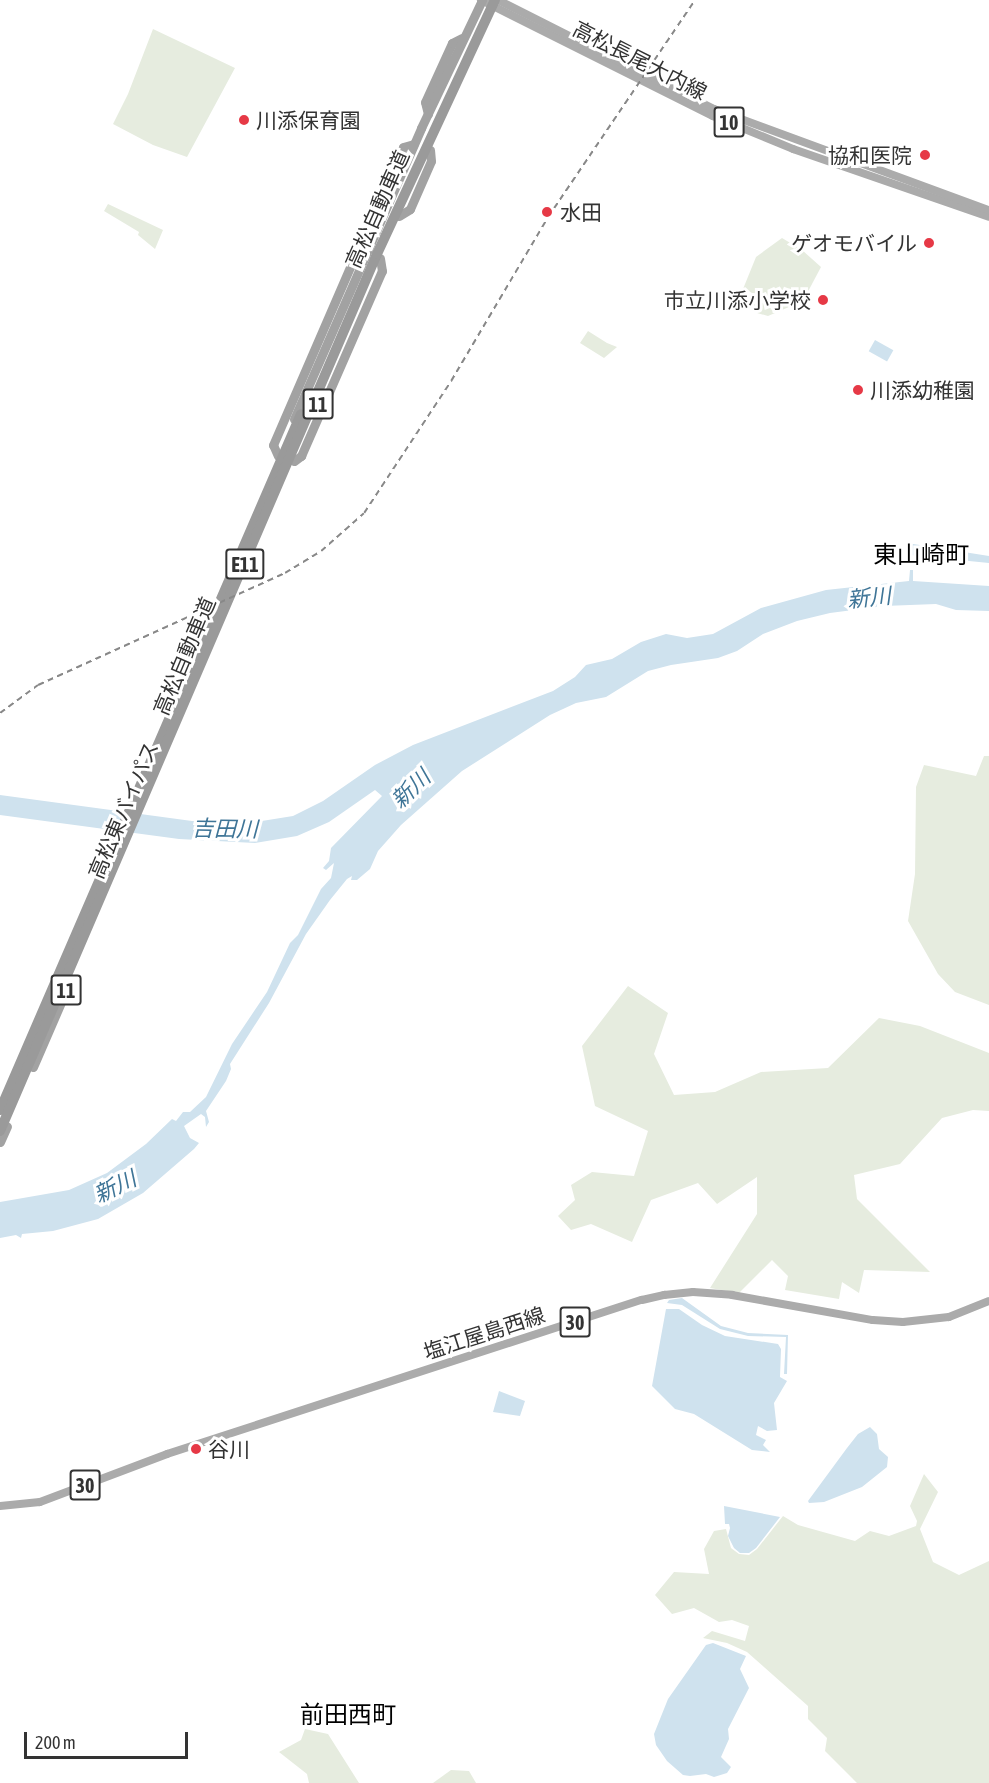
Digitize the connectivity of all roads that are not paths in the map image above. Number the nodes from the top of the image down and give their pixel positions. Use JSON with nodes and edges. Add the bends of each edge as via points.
{"nodes":[{"id":1,"x":481,"y":0,"type":"edge"},
{"id":2,"x":497,"y":1,"type":"edge"},
{"id":3,"x":989,"y":210,"type":"edge"},
{"id":4,"x":989,"y":217,"type":"edge"},
{"id":5,"x":0,"y":1098,"type":"edge"},
{"id":6,"x":0,"y":1110,"type":"edge"},
{"id":7,"x":0,"y":1131,"type":"edge"},
{"id":8,"x":0,"y":1142,"type":"edge"},
{"id":9,"x":989,"y":1301,"type":"edge"},
{"id":10,"x":0,"y":1506,"type":"edge"}],
"edges":[{"from":1,"to":2,"type":"main road","name":"高松長尾大内線","number":"10"},
{"from":1,"to":5,"type":"highway","name":"高松東バイパス","number":"11","via":[[316,357],[278,456]]},
{"from":2,"to":3,"type":"main road","name":"高松長尾大内線","number":"10","via":[[714,109]]},
{"from":2,"to":4,"type":"main road","name":"高松長尾大内線","number":"10","via":[[713,116],[873,178]]},
{"from":2,"to":6,"type":"highway","name":"高松自動車道","number":"E11","via":[[417,152]]},
{"from":2,"to":7,"type":"highway","name":"高松自動車道","number":"E11","via":[[377,254]]},
{"from":2,"to":8,"type":"highway","name":"高松東バイパス","number":"11","via":[[380,258]]},
{"from":9,"to":10,"type":"main road","name":"塩江屋島西線","number":"30","via":[[950,1317],[903,1322],[732,1295],[670,1294],[169,1454],[40,1502]]}]}
